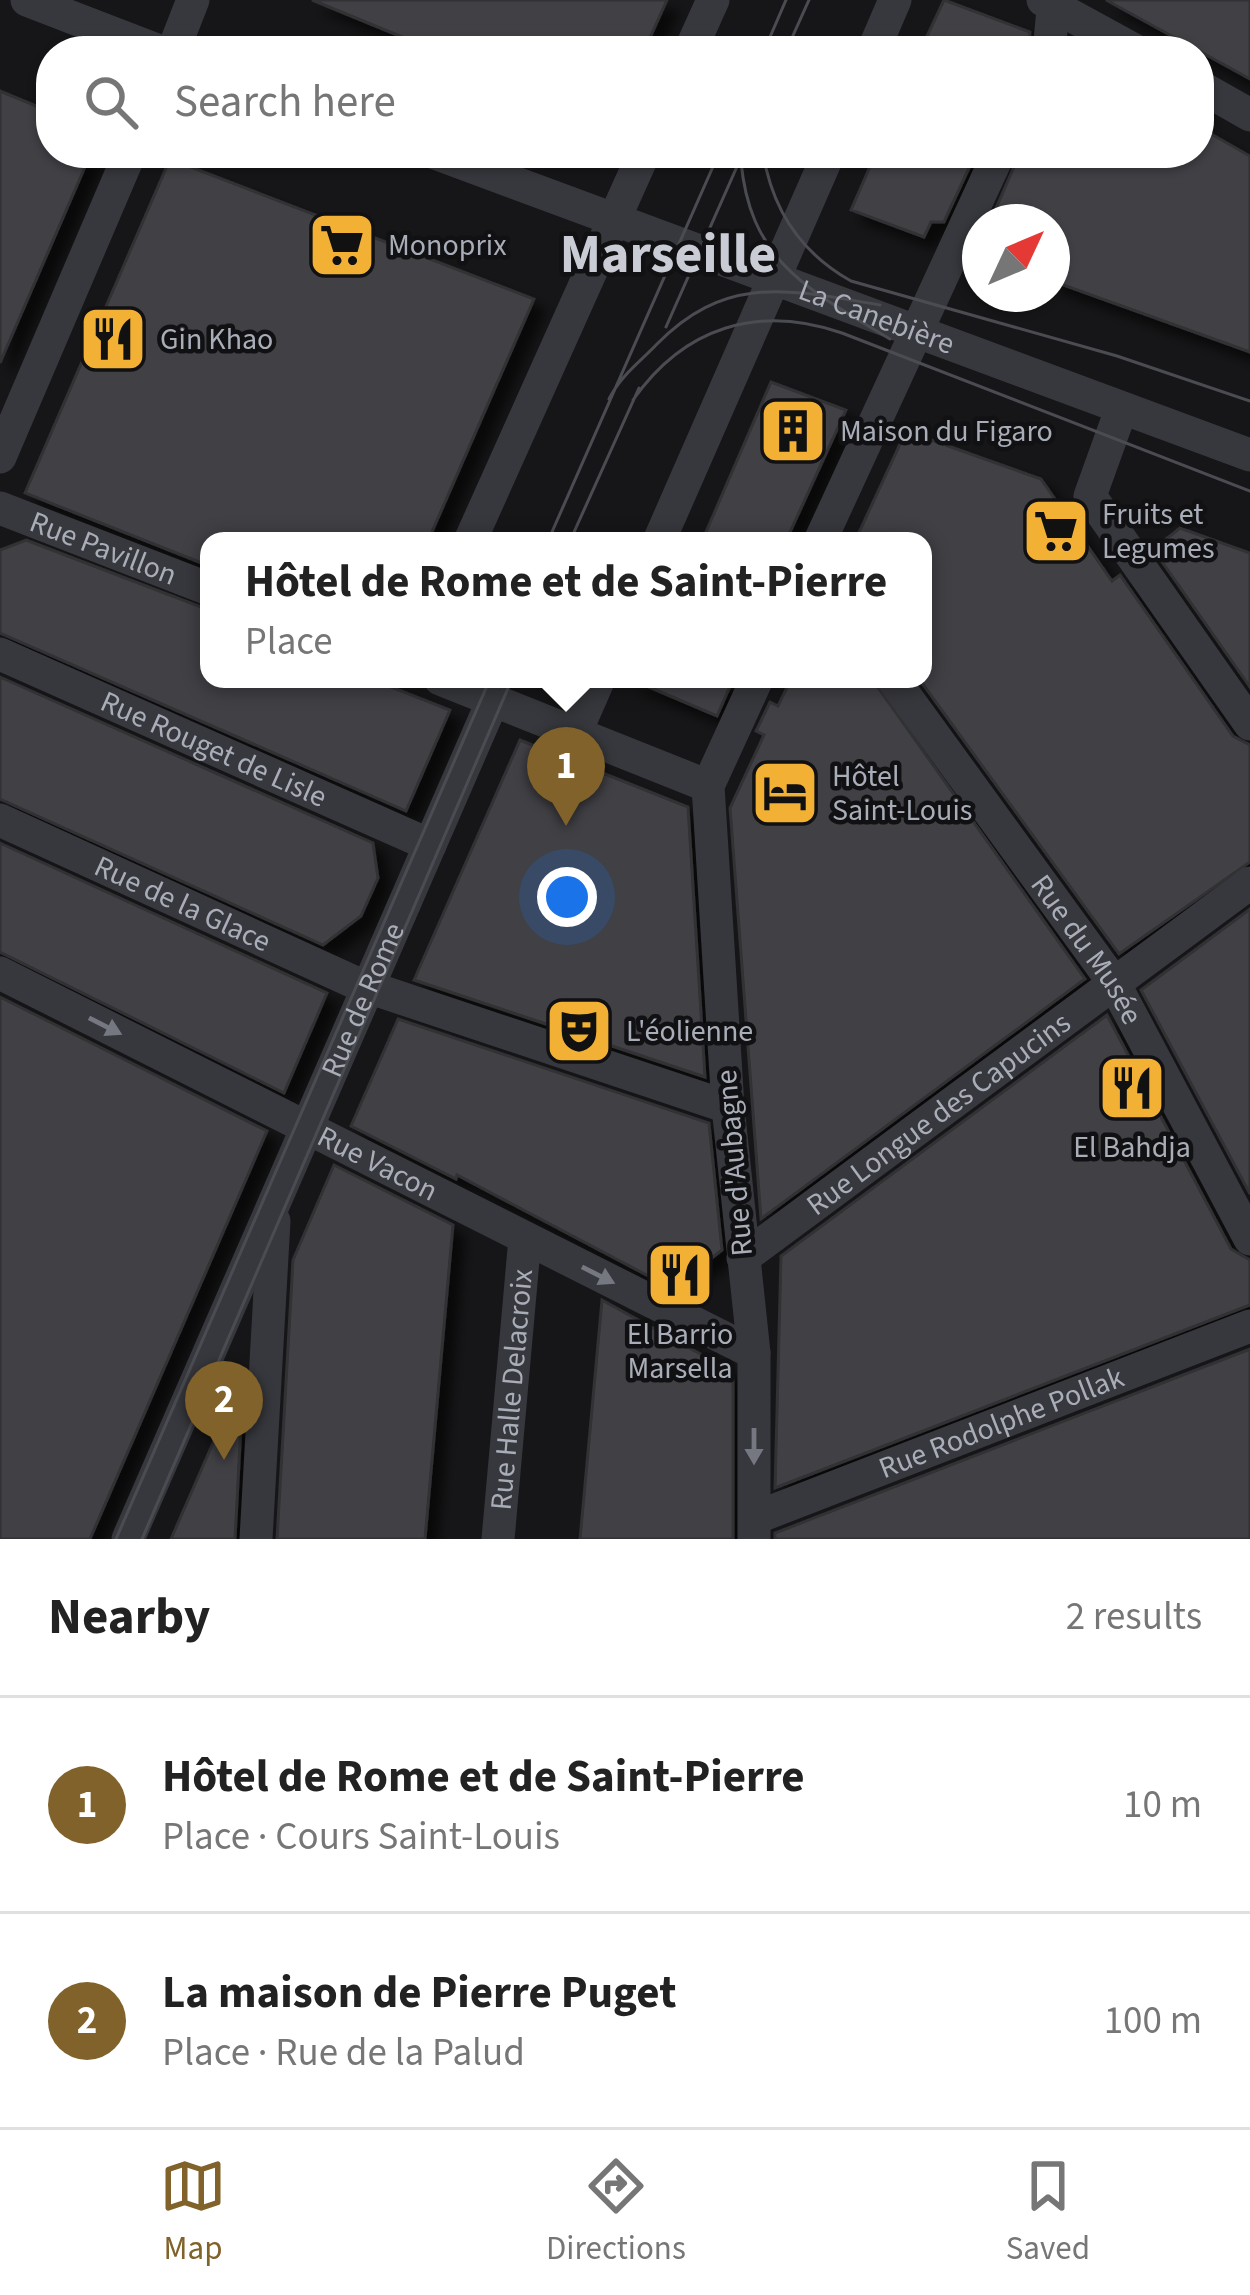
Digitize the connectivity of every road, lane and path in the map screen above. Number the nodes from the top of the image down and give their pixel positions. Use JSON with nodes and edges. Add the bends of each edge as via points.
{"nodes":[{"id":1,"x":26,"y":0,"type":"edge"},
{"id":2,"x":193,"y":0,"type":"edge"},
{"id":3,"x":713,"y":0,"type":"edge"},
{"id":4,"x":896,"y":0,"type":"edge"},
{"id":5,"x":1050,"y":1,"type":"edge"},
{"id":6,"x":120,"y":36,"type":"edge"},
{"id":7,"x":178,"y":36,"type":"edge"},
{"id":8,"x":697,"y":36,"type":"edge"},
{"id":9,"x":880,"y":36,"type":"edge"},
{"id":10,"x":1049,"y":36,"type":"edge"},
{"id":11,"x":1110,"y":36,"type":"edge"},
{"id":12,"x":1214,"y":95,"type":"edge"},
{"id":13,"x":1250,"y":115,"type":"edge"},
{"id":14,"x":124,"y":168,"type":"edge"},
{"id":15,"x":475,"y":168,"type":"edge"},
{"id":16,"x":638,"y":168,"type":"edge"},
{"id":17,"x":822,"y":168,"type":"edge"},
{"id":18,"x":992,"y":168,"type":"edge"},
{"id":19,"x":615,"y":220,"type":"junction"},
{"id":20,"x":773,"y":281,"type":"junction"},
{"id":21,"x":915,"y":335,"type":"junction"},
{"id":22,"x":1118,"y":421,"type":"dead end"},
{"id":23,"x":1250,"y":455,"type":"edge"},
{"id":24,"x":0,"y":458,"type":"edge"},
{"id":25,"x":0,"y":508,"type":"edge"},
{"id":26,"x":474,"y":532,"type":"edge"},
{"id":27,"x":663,"y":532,"type":"edge"},
{"id":28,"x":824,"y":532,"type":"edge"},
{"id":29,"x":200,"y":586,"type":"edge"},
{"id":30,"x":0,"y":654,"type":"edge"},
{"id":31,"x":453,"y":688,"type":"edge"},
{"id":32,"x":595,"y":688,"type":"edge"},
{"id":33,"x":753,"y":688,"type":"edge"},
{"id":34,"x":900,"y":688,"type":"edge"},
{"id":35,"x":488,"y":712,"type":"junction"},
{"id":36,"x":1250,"y":724,"type":"edge"},
{"id":37,"x":575,"y":734,"type":"junction"},
{"id":38,"x":708,"y":786,"type":"junction"},
{"id":39,"x":0,"y":820,"type":"edge"},
{"id":40,"x":430,"y":845,"type":"junction"},
{"id":41,"x":1250,"y":883,"type":"edge"},
{"id":42,"x":0,"y":973,"type":"edge"},
{"id":43,"x":1114,"y":983,"type":"junction"},
{"id":44,"x":367,"y":988,"type":"junction"},
{"id":45,"x":728,"y":1106,"type":"junction"},
{"id":46,"x":306,"y":1128,"type":"junction"},
{"id":47,"x":274,"y":1201,"type":"junction"},
{"id":48,"x":525,"y":1238,"type":"junction"},
{"id":49,"x":1250,"y":1239,"type":"edge"},
{"id":50,"x":743,"y":1258,"type":"junction"},
{"id":51,"x":1250,"y":1326,"type":"edge"},
{"id":52,"x":754,"y":1353,"type":"junction"},
{"id":53,"x":754,"y":1528,"type":"edge"},
{"id":54,"x":128,"y":1539,"type":"edge"},
{"id":55,"x":256,"y":1539,"type":"edge"},
{"id":56,"x":498,"y":1539,"type":"edge"}],
"edges":[{"from":1,"to":6,"type":"street"},
{"from":2,"to":7,"type":"street"},
{"from":3,"to":8,"type":"street"},
{"from":4,"to":9,"type":"street"},
{"from":5,"to":10,"type":"street"},
{"from":5,"to":11,"type":"street"},
{"from":12,"to":13,"type":"street"},
{"from":14,"to":24,"type":"street"},
{"from":15,"to":19,"type":"street","name":"La Canebière"},
{"from":16,"to":19,"type":"street"},
{"from":17,"to":20,"type":"street"},
{"from":18,"to":21,"type":"street"},
{"from":19,"to":20,"type":"street","name":"La Canebière"},
{"from":19,"to":26,"type":"street"},
{"from":20,"to":21,"type":"street","name":"La Canebière"},
{"from":20,"to":27,"type":"street"},
{"from":21,"to":23,"type":"street","name":"La Canebière"},
{"from":21,"to":28,"type":"street"},
{"from":22,"to":36,"type":"street","via":[[1090,496]]},
{"from":25,"to":29,"type":"street","name":"Rue Pavillon"},
{"from":30,"to":40,"type":"street","name":"Rue Rouget de Lisle"},
{"from":31,"to":35,"type":"street"},
{"from":32,"to":37,"type":"street"},
{"from":33,"to":38,"type":"street"},
{"from":34,"to":43,"type":"street","name":"Rue du Musée"},
{"from":35,"to":37,"type":"street"},
{"from":35,"to":40,"type":"street","name":"Rue de Rome"},
{"from":37,"to":38,"type":"street"},
{"from":38,"to":45,"type":"street","name":"Rue d'Aubagne"},
{"from":39,"to":44,"type":"street","name":"Rue de la Glace"},
{"from":40,"to":44,"type":"street","name":"Rue de Rome"},
{"from":41,"to":43,"type":"street","name":"Rue Longue des Capucins"},
{"from":42,"to":46,"type":"street","name":"Rue Vacon","one_way":true},
{"from":43,"to":49,"type":"street","name":"Rue du Musée"},
{"from":43,"to":50,"type":"street","name":"Rue Longue des Capucins"},
{"from":44,"to":45,"type":"street","name":"Rue de la Glace"},
{"from":44,"to":46,"type":"street","name":"Rue de Rome"},
{"from":45,"to":50,"type":"street","name":"Rue d'Aubagne"},
{"from":46,"to":47,"type":"street","name":"Rue de Rome"},
{"from":46,"to":48,"type":"street","name":"Rue Vacon"},
{"from":47,"to":54,"type":"street","name":"Rue de Rome"},
{"from":47,"to":55,"type":"street"},
{"from":48,"to":52,"type":"street","name":"Rue Vacon","one_way":true},
{"from":48,"to":56,"type":"street","name":"Rue Halle Delacroix"},
{"from":50,"to":52,"type":"street","name":"Rue d'Aubagne"},
{"from":51,"to":53,"type":"street","name":"Rue Rodolphe Pollak"},
{"from":52,"to":53,"type":"street","name":"Rue d'Aubagne","one_way":true}]}
